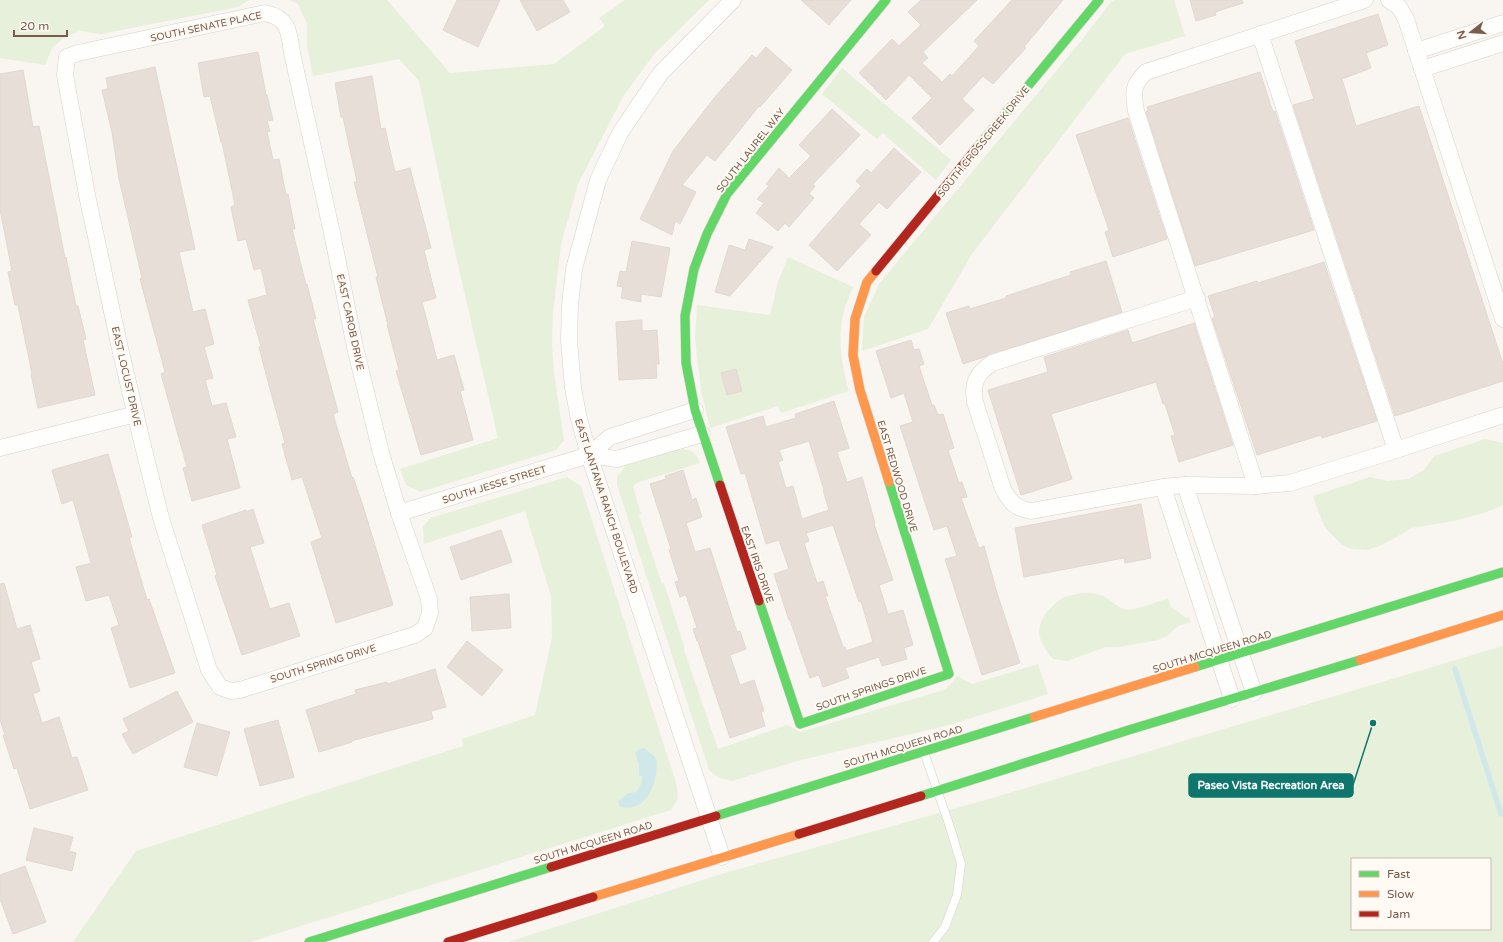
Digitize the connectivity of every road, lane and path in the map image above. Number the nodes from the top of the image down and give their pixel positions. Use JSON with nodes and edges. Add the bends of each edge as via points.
{"nodes":[{"id":1,"x":732,"y":0,"type":"edge"},
{"id":2,"x":886,"y":0,"type":"edge"},
{"id":3,"x":1099,"y":0,"type":"edge"},
{"id":4,"x":1365,"y":0,"type":"edge"},
{"id":5,"x":1389,"y":0,"type":"edge"},
{"id":6,"x":276,"y":15,"type":"joint"},
{"id":7,"x":1503,"y":23,"type":"edge"},
{"id":8,"x":1481,"y":30,"type":"junction"},
{"id":9,"x":1260,"y":34,"type":"junction"},
{"id":10,"x":1503,"y":43,"type":"edge"},
{"id":11,"x":1487,"y":49,"type":"junction"},
{"id":12,"x":1416,"y":51,"type":"junction"},
{"id":13,"x":67,"y":57,"type":"joint"},
{"id":14,"x":1422,"y":69,"type":"junction"},
{"id":15,"x":867,"y":282,"type":"joint"},
{"id":16,"x":1196,"y":298,"type":"junction"},
{"id":17,"x":1503,"y":319,"type":"edge"},
{"id":18,"x":695,"y":410,"type":"junction"},
{"id":19,"x":136,"y":414,"type":"junction"},
{"id":20,"x":1503,"y":415,"type":"edge"},
{"id":21,"x":702,"y":434,"type":"junction"},
{"id":22,"x":0,"y":448,"type":"edge"},
{"id":23,"x":1396,"y":450,"type":"junction"},
{"id":24,"x":588,"y":455,"type":"junction"},
{"id":25,"x":1185,"y":485,"type":"junction"},
{"id":26,"x":1256,"y":486,"type":"junction"},
{"id":27,"x":1163,"y":487,"type":"junction"},
{"id":28,"x":399,"y":513,"type":"junction"},
{"id":29,"x":1210,"y":560,"type":"junction"},
{"id":30,"x":1189,"y":566,"type":"junction"},
{"id":31,"x":1503,"y":572,"type":"edge"},
{"id":32,"x":1503,"y":616,"type":"edge"},
{"id":33,"x":425,"y":628,"type":"joint"},
{"id":34,"x":1241,"y":654,"type":"junction"},
{"id":35,"x":1219,"y":660,"type":"junction"},
{"id":36,"x":949,"y":674,"type":"joint"},
{"id":37,"x":220,"y":687,"type":"joint"},
{"id":38,"x":1254,"y":693,"type":"junction"},
{"id":39,"x":1232,"y":699,"type":"junction"},
{"id":40,"x":800,"y":724,"type":"joint"},
{"id":41,"x":924,"y":751,"type":"junction"},
{"id":42,"x":937,"y":791,"type":"junction"},
{"id":43,"x":709,"y":818,"type":"junction"},
{"id":44,"x":722,"y":857,"type":"junction"},
{"id":45,"x":309,"y":942,"type":"edge"},
{"id":46,"x":448,"y":942,"type":"edge"},
{"id":47,"x":933,"y":942,"type":"edge"}],
"edges":[{"from":1,"to":24,"type":"street","name":"EAST LANTANA RANCH BOULEVARD","via":[[660,74],[620,132],[598,180],[574,269],[570,305],[569,340],[573,388]]},
{"from":2,"to":18,"type":"main road","name":"SOUTH LAUREL WAY","via":[[727,194],[707,234],[694,269],[685,316],[686,363]]},
{"from":3,"to":15,"type":"main road","name":"SOUTH CROSSCREEK DRIVE"},
{"from":4,"to":9,"type":"street"},
{"from":5,"to":12,"type":"street","via":[[1399,7],[1406,19]]},
{"from":6,"to":13,"type":"street","name":"SOUTH SENATE PLACE","via":[[265,13]]},
{"from":6,"to":28,"type":"street","name":"EAST CAROB DRIVE","via":[[288,29],[355,347],[381,453]]},
{"from":7,"to":8,"type":"street"},
{"from":8,"to":11,"type":"street"},
{"from":8,"to":12,"type":"street"},
{"from":9,"to":16,"type":"street","via":[[1146,72],[1138,79],[1133,93],[1136,111]]},
{"from":9,"to":23,"type":"street"},
{"from":10,"to":11,"type":"street"},
{"from":11,"to":14,"type":"street"},
{"from":12,"to":14,"type":"street"},
{"from":13,"to":19,"type":"street","name":"EAST LOCUST DRIVE","via":[[64,75],[67,93]]},
{"from":14,"to":17,"type":"street"},
{"from":15,"to":36,"type":"main road","name":"EAST REDWOOD DRIVE","via":[[855,318],[853,355],[860,390]]},
{"from":16,"to":26,"type":"street"},
{"from":16,"to":27,"type":"street","via":[[992,363],[982,369],[975,380],[973,391],[1003,489],[1019,509],[1031,511]]},
{"from":18,"to":21,"type":"main road","name":"EAST IRIS DRIVE"},
{"from":18,"to":24,"type":"street","name":"SOUTH JESSE STREET","via":[[610,437]]},
{"from":19,"to":22,"type":"street"},
{"from":19,"to":37,"type":"street","name":"EAST LOCUST DRIVE","via":[[164,525],[209,670]]},
{"from":20,"to":23,"type":"street"},
{"from":21,"to":24,"type":"street","name":"SOUTH JESSE STREET","via":[[617,459]]},
{"from":21,"to":40,"type":"main road","name":"EAST IRIS DRIVE"},
{"from":23,"to":26,"type":"street","via":[[1296,481]]},
{"from":24,"to":28,"type":"street","name":"SOUTH JESSE STREET"},
{"from":24,"to":43,"type":"street","name":"EAST LANTANA RANCH BOULEVARD"},
{"from":25,"to":26,"type":"street"},
{"from":25,"to":27,"type":"street"},
{"from":25,"to":29,"type":"street"},
{"from":27,"to":30,"type":"street"},
{"from":28,"to":33,"type":"street","name":"EAST CAROB DRIVE","via":[[429,599],[430,613]]},
{"from":29,"to":30,"type":"street"},
{"from":29,"to":34,"type":"street"},
{"from":30,"to":35,"type":"street"},
{"from":31,"to":34,"type":"main road","name":"SOUTH MCQUEEN ROAD"},
{"from":32,"to":38,"type":"main road"},
{"from":33,"to":37,"type":"street","name":"SOUTH SPRING DRIVE","via":[[415,636],[388,642],[240,690],[231,691]]},
{"from":34,"to":35,"type":"main road","name":"SOUTH MCQUEEN ROAD"},
{"from":34,"to":38,"type":"street"},
{"from":35,"to":39,"type":"street"},
{"from":35,"to":41,"type":"main road","name":"SOUTH MCQUEEN ROAD"},
{"from":36,"to":40,"type":"main road","name":"SOUTH SPRINGS DRIVE"},
{"from":38,"to":39,"type":"main road"},
{"from":39,"to":42,"type":"main road"},
{"from":41,"to":42,"type":"lane"},
{"from":41,"to":43,"type":"main road","name":"SOUTH MCQUEEN ROAD"},
{"from":42,"to":44,"type":"main road"},
{"from":42,"to":47,"type":"lane","via":[[960,864],[955,901],[945,927]]},
{"from":43,"to":44,"type":"street","name":"EAST LANTANA RANCH BOULEVARD"},
{"from":43,"to":45,"type":"main road","name":"SOUTH MCQUEEN ROAD"},
{"from":44,"to":46,"type":"main road"}]}
